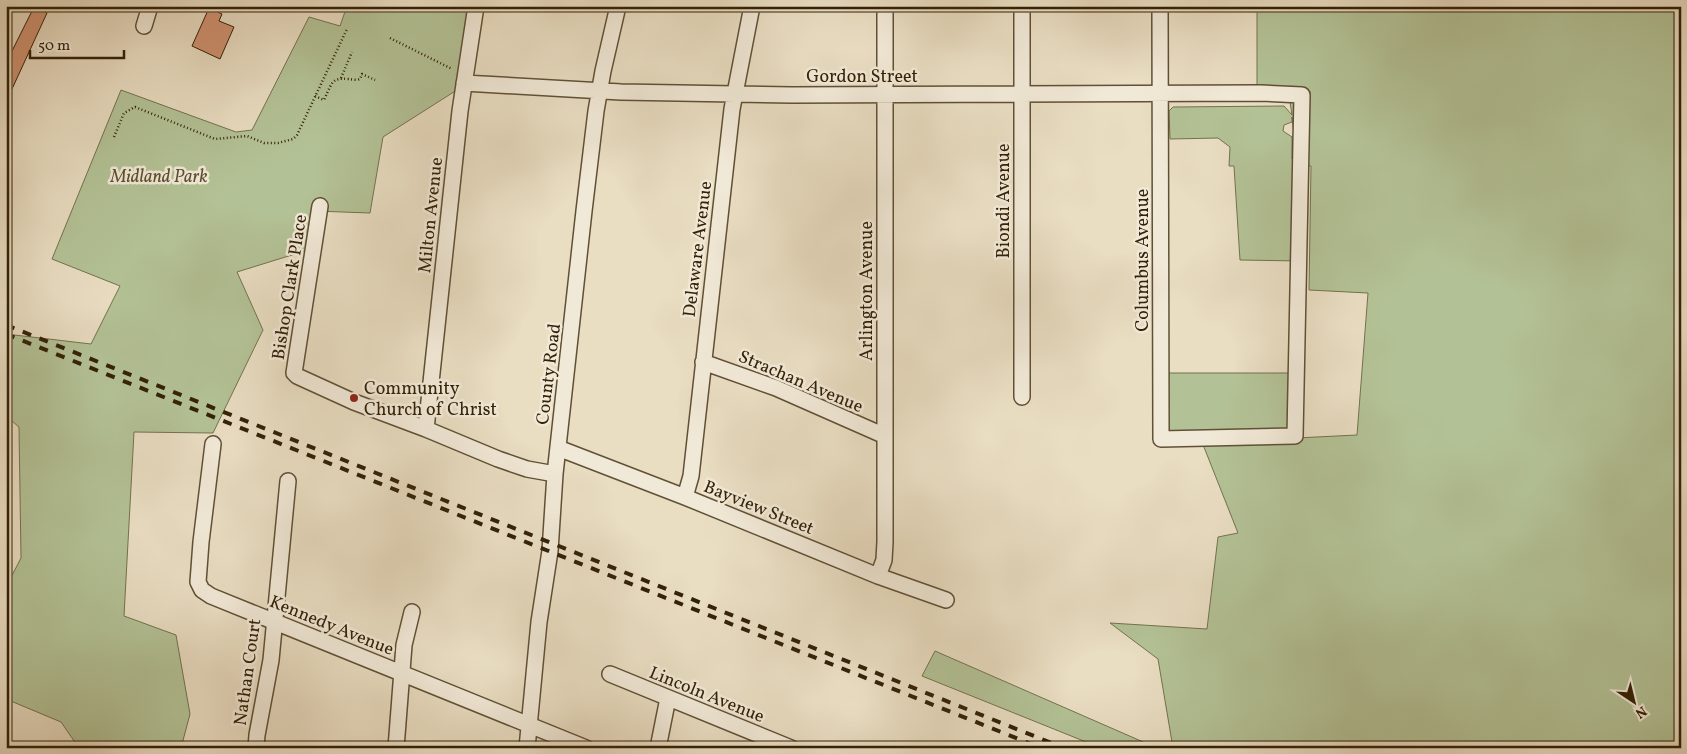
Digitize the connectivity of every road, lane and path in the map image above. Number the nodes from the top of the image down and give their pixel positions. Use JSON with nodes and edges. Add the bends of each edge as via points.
{"nodes":[{"id":1,"x":150,"y":6,"type":"edge"},
{"id":2,"x":476,"y":6,"type":"edge"},
{"id":3,"x":618,"y":6,"type":"edge"},
{"id":4,"x":752,"y":6,"type":"edge"},
{"id":5,"x":884,"y":6,"type":"edge"},
{"id":6,"x":1022,"y":6,"type":"edge"},
{"id":7,"x":1160,"y":6,"type":"edge"},
{"id":8,"x":144,"y":26,"type":"dead end"},
{"id":9,"x":347,"y":29,"type":"dead end"},
{"id":10,"x":390,"y":38,"type":"dead end"},
{"id":11,"x":352,"y":52,"type":"dead end"},
{"id":12,"x":439,"y":63,"type":"dead end"},
{"id":13,"x":341,"y":78,"type":"junction"},
{"id":14,"x":375,"y":80,"type":"dead end"},
{"id":15,"x":464,"y":83,"type":"junction"},
{"id":16,"x":599,"y":91,"type":"junction"},
{"id":17,"x":735,"y":94,"type":"junction"},
{"id":18,"x":885,"y":94,"type":"junction"},
{"id":19,"x":1022,"y":94,"type":"junction"},
{"id":20,"x":1161,"y":94,"type":"junction"},
{"id":21,"x":316,"y":96,"type":"junction"},
{"id":22,"x":324,"y":100,"type":"junction"},
{"id":23,"x":328,"y":102,"type":"dead end"},
{"id":24,"x":114,"y":137,"type":"dead end"},
{"id":25,"x":320,"y":206,"type":"dead end"},
{"id":26,"x":703,"y":362,"type":"junction"},
{"id":27,"x":1022,"y":397,"type":"dead end"},
{"id":28,"x":426,"y":429,"type":"junction"},
{"id":29,"x":885,"y":436,"type":"junction"},
{"id":30,"x":1295,"y":436,"type":"joint"},
{"id":31,"x":212,"y":444,"type":"dead end"},
{"id":32,"x":558,"y":448,"type":"junction"},
{"id":33,"x":555,"y":474,"type":"junction"},
{"id":34,"x":288,"y":482,"type":"dead end"},
{"id":35,"x":685,"y":497,"type":"junction"},
{"id":36,"x":878,"y":576,"type":"junction"},
{"id":37,"x":946,"y":600,"type":"dead end"},
{"id":38,"x":412,"y":612,"type":"dead end"},
{"id":39,"x":273,"y":622,"type":"junction"},
{"id":40,"x":402,"y":673,"type":"junction"},
{"id":41,"x":610,"y":674,"type":"dead end"},
{"id":42,"x":668,"y":698,"type":"junction"},
{"id":43,"x":529,"y":725,"type":"junction"},
{"id":44,"x":659,"y":743,"type":"edge"},
{"id":45,"x":256,"y":748,"type":"edge"},
{"id":46,"x":396,"y":748,"type":"edge"},
{"id":47,"x":527,"y":748,"type":"edge"},
{"id":48,"x":586,"y":748,"type":"edge"},
{"id":49,"x":791,"y":748,"type":"edge"}],
"edges":[{"from":1,"to":8,"type":"street"},
{"from":2,"to":15,"type":"street","name":"Milton Avenue"},
{"from":3,"to":16,"type":"street","name":"County Road"},
{"from":4,"to":17,"type":"street","name":"Delaware Avenue"},
{"from":5,"to":18,"type":"street","name":"Arlington Avenue"},
{"from":6,"to":19,"type":"street","name":"Biondi Avenue"},
{"from":7,"to":20,"type":"street","name":"Columbus Avenue"},
{"from":9,"to":21,"type":"path"},
{"from":10,"to":12,"type":"path"},
{"from":11,"to":13,"type":"path"},
{"from":13,"to":14,"type":"path","via":[[357,80],[362,74]]},
{"from":13,"to":22,"type":"path","via":[[333,81]]},
{"from":15,"to":16,"type":"street","name":"Gordon Street"},
{"from":15,"to":28,"type":"street","name":"Milton Avenue"},
{"from":16,"to":17,"type":"street","name":"Gordon Street"},
{"from":16,"to":32,"type":"street","name":"County Road"},
{"from":17,"to":18,"type":"street","name":"Gordon Street"},
{"from":17,"to":26,"type":"street","name":"Delaware Avenue"},
{"from":18,"to":19,"type":"street","name":"Gordon Street"},
{"from":18,"to":29,"type":"street","name":"Arlington Avenue"},
{"from":19,"to":20,"type":"street","name":"Gordon Street"},
{"from":19,"to":27,"type":"street","name":"Biondi Avenue"},
{"from":20,"to":30,"type":"street","name":"Columbus Avenue","via":[[1162,440]]},
{"from":20,"to":30,"type":"street","name":"Gordon Street","via":[[1302,95]]},
{"from":21,"to":22,"type":"path"},
{"from":21,"to":24,"type":"path","via":[[297,135],[278,143],[264,143],[247,136],[215,139],[134,108],[124,113]]},
{"from":22,"to":23,"type":"path"},
{"from":25,"to":28,"type":"street","name":"Bishop Clark Place","via":[[294,373],[354,402]]},
{"from":26,"to":29,"type":"street","name":"Strachan Avenue","via":[[776,388]]},
{"from":26,"to":35,"type":"street","name":"Delaware Avenue","via":[[691,476]]},
{"from":28,"to":33,"type":"street","via":[[498,459]]},
{"from":29,"to":36,"type":"street","name":"Arlington Avenue","via":[[885,542],[884,560]]},
{"from":31,"to":39,"type":"street","name":"Kennedy Avenue","via":[[199,586],[211,596]]},
{"from":32,"to":33,"type":"street","name":"County Road"},
{"from":32,"to":35,"type":"street","name":"Bayview Street"},
{"from":33,"to":43,"type":"street","name":"County Road","via":[[550,551]]},
{"from":34,"to":39,"type":"street","name":"Nathan Court"},
{"from":35,"to":36,"type":"street","name":"Bayview Street"},
{"from":36,"to":37,"type":"street","name":"Bayview Street"},
{"from":38,"to":40,"type":"street","via":[[404,645]]},
{"from":39,"to":40,"type":"street","name":"Kennedy Avenue"},
{"from":39,"to":45,"type":"street","name":"Nathan Court","via":[[271,660]]},
{"from":40,"to":43,"type":"street","name":"Kennedy Avenue"},
{"from":40,"to":46,"type":"street"},
{"from":41,"to":42,"type":"street","name":"Lincoln Avenue"},
{"from":42,"to":44,"type":"street"},
{"from":42,"to":49,"type":"street","name":"Lincoln Avenue"},
{"from":43,"to":47,"type":"street","name":"County Road"},
{"from":43,"to":48,"type":"street","name":"Kennedy Avenue"}]}
